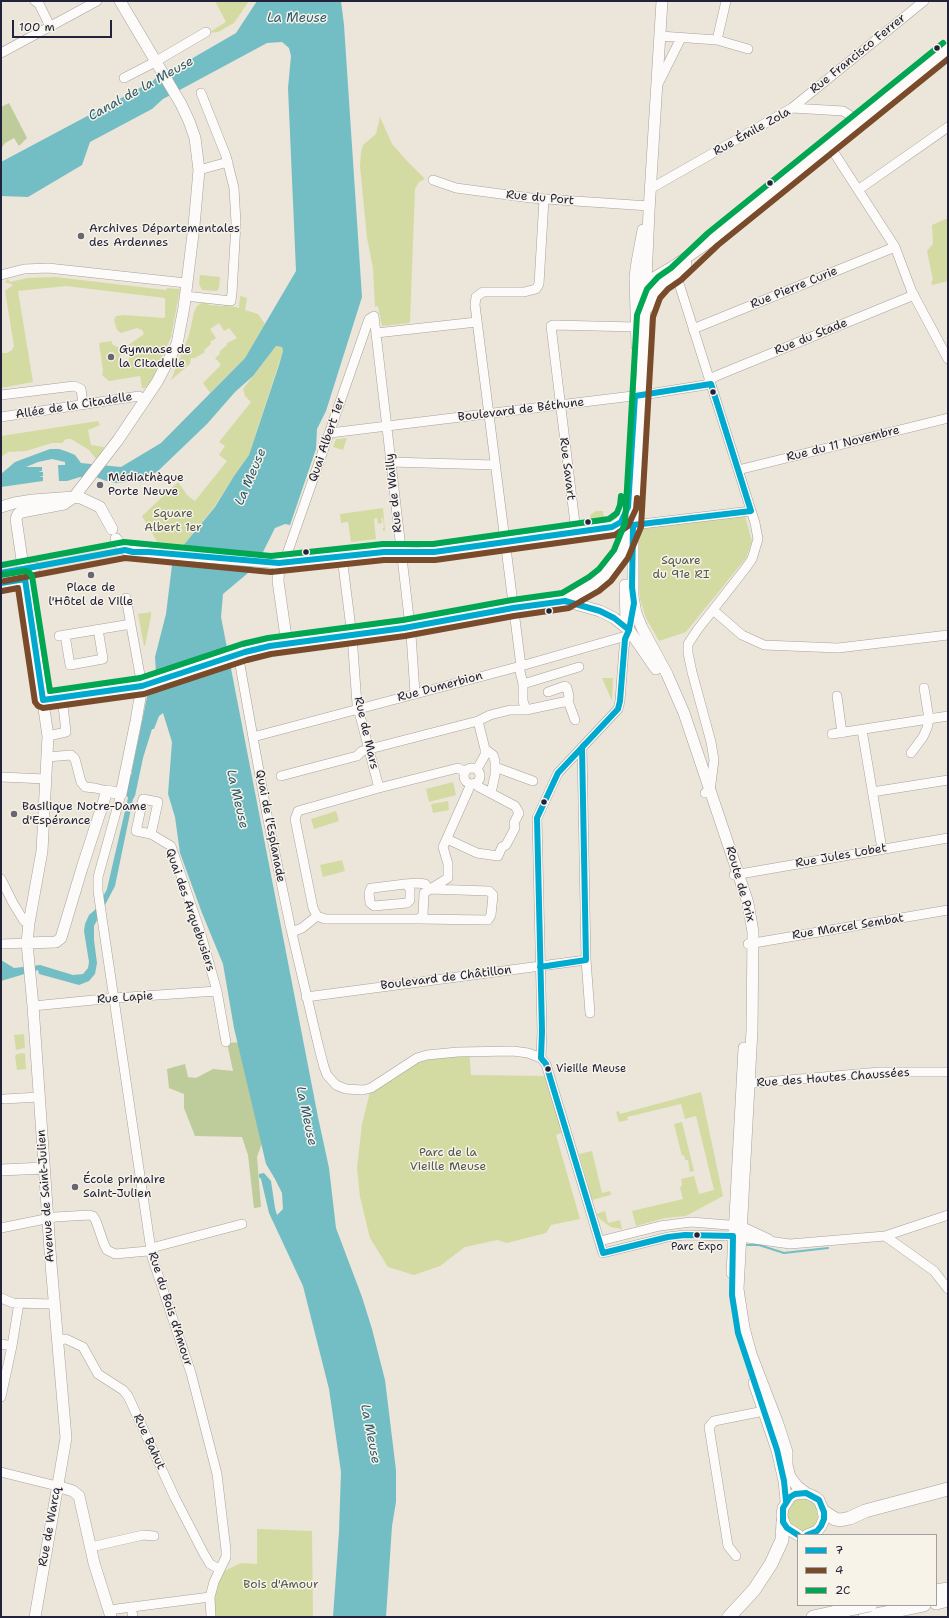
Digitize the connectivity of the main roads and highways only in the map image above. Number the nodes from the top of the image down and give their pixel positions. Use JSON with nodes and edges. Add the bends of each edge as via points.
{"nodes":[{"id":1,"x":120,"y":1,"type":"edge"},
{"id":2,"x":662,"y":1,"type":"edge"},
{"id":3,"x":948,"y":49,"type":"edge"},
{"id":4,"x":643,"y":252,"type":"junction"},
{"id":5,"x":671,"y":272,"type":"junction"},
{"id":6,"x":646,"y":282,"type":"junction"},
{"id":7,"x":663,"y":283,"type":"junction"},
{"id":8,"x":635,"y":309,"type":"junction"},
{"id":9,"x":645,"y":315,"type":"junction"},
{"id":10,"x":638,"y":395,"type":"junction"},
{"id":11,"x":84,"y":484,"type":"junction"},
{"id":12,"x":74,"y":497,"type":"junction"},
{"id":13,"x":97,"y":505,"type":"junction"},
{"id":14,"x":1,"y":507,"type":"edge"},
{"id":15,"x":628,"y":507,"type":"junction"},
{"id":16,"x":633,"y":525,"type":"junction"},
{"id":17,"x":627,"y":540,"type":"junction"},
{"id":18,"x":279,"y":564,"type":"junction"},
{"id":19,"x":25,"y":574,"type":"junction"},
{"id":20,"x":1,"y":583,"type":"edge"},
{"id":21,"x":631,"y":600,"type":"junction"},
{"id":22,"x":565,"y":601,"type":"junction"},
{"id":23,"x":627,"y":633,"type":"junction"},
{"id":24,"x":287,"y":644,"type":"junction"},
{"id":25,"x":655,"y":652,"type":"junction"},
{"id":26,"x":142,"y":686,"type":"junction"},
{"id":27,"x":43,"y":700,"type":"junction"},
{"id":28,"x":708,"y":792,"type":"junction"},
{"id":29,"x":27,"y":943,"type":"junction"},
{"id":30,"x":44,"y":1168,"type":"junction"},
{"id":31,"x":1,"y":1170,"type":"edge"},
{"id":32,"x":768,"y":1410,"type":"junction"},
{"id":33,"x":66,"y":1438,"type":"joint"},
{"id":34,"x":57,"y":1486,"type":"junction"},
{"id":35,"x":948,"y":1489,"type":"edge"},
{"id":36,"x":806,"y":1493,"type":"junction"},
{"id":37,"x":786,"y":1501,"type":"junction"},
{"id":38,"x":824,"y":1512,"type":"junction"},
{"id":39,"x":783,"y":1522,"type":"junction"},
{"id":40,"x":797,"y":1534,"type":"edge"},
{"id":41,"x":813,"y":1534,"type":"edge"},
{"id":42,"x":948,"y":1589,"type":"edge"},
{"id":43,"x":937,"y":1591,"type":"edge"},
{"id":44,"x":948,"y":1600,"type":"edge"},
{"id":45,"x":937,"y":1603,"type":"edge"},
{"id":46,"x":854,"y":1606,"type":"edge"},
{"id":47,"x":916,"y":1606,"type":"edge"},
{"id":48,"x":841,"y":1609,"type":"edge"},
{"id":49,"x":871,"y":1612,"type":"edge"},
{"id":50,"x":110,"y":1613,"type":"edge"},
{"id":51,"x":35,"y":1617,"type":"edge"},
{"id":52,"x":729,"y":1617,"type":"edge"},
{"id":53,"x":813,"y":1617,"type":"edge"},
{"id":54,"x":851,"y":1617,"type":"edge"},
{"id":55,"x":860,"y":1617,"type":"edge"}],
"edges":[{"from":1,"to":11,"type":"main road","via":[[181,104],[195,138],[199,170],[194,226],[177,344],[157,382],[118,440]]},
{"from":2,"to":4,"type":"main road","via":[[649,208]]},
{"from":3,"to":5,"type":"main road"},
{"from":4,"to":5,"type":"main road","via":[[654,266]]},
{"from":4,"to":6,"type":"main road"},
{"from":4,"to":8,"type":"main road","via":[[635,283]]},
{"from":5,"to":6,"type":"main road"},
{"from":5,"to":7,"type":"main road"},
{"from":6,"to":7,"type":"main road"},
{"from":6,"to":8,"type":"main road"},
{"from":6,"to":9,"type":"main road"},
{"from":7,"to":9,"type":"main road","via":[[651,298]]},
{"from":8,"to":10,"type":"main road"},
{"from":9,"to":10,"type":"main road"},
{"from":10,"to":15,"type":"main road"},
{"from":10,"to":16,"type":"main road"},
{"from":11,"to":12,"type":"main road"},
{"from":11,"to":13,"type":"main road"},
{"from":12,"to":13,"type":"main road"},
{"from":12,"to":14,"type":"main road","via":[[33,500]]},
{"from":12,"to":19,"type":"main road","name":"Avenue de Saint-Julien","via":[[64,504],[18,514],[16,521]]},
{"from":13,"to":18,"type":"main road","via":[[104,511],[118,543],[133,552]]},
{"from":15,"to":17,"type":"main road"},
{"from":15,"to":18,"type":"main road","via":[[617,525],[605,528],[418,553],[384,552]]},
{"from":16,"to":17,"type":"main road"},
{"from":16,"to":21,"type":"main road"},
{"from":17,"to":21,"type":"main road"},
{"from":17,"to":22,"type":"main road","via":[[621,554],[605,575]]},
{"from":18,"to":24,"type":"main road","via":[[278,581]]},
{"from":19,"to":20,"type":"main road"},
{"from":19,"to":27,"type":"main road","name":"Avenue de Saint-Julien"},
{"from":21,"to":23,"type":"main road","name":"Route de Prix","via":[[626,620]]},
{"from":21,"to":25,"type":"main road","name":"Route de Prix"},
{"from":22,"to":23,"type":"main road","name":"Route de Prix","via":[[600,611],[614,618]]},
{"from":22,"to":24,"type":"main road","via":[[352,636]]},
{"from":23,"to":25,"type":"main road","via":[[635,630],[638,632]]},
{"from":23,"to":28,"type":"main road","name":"Route de Prix","via":[[653,662]]},
{"from":24,"to":26,"type":"main road","via":[[238,654]]},
{"from":25,"to":28,"type":"main road","name":"Route de Prix","via":[[684,713]]},
{"from":26,"to":27,"type":"main road"},
{"from":26,"to":29,"type":"main road","via":[[121,794],[107,791],[61,938],[56,942]]},
{"from":27,"to":29,"type":"main road","name":"Avenue de Saint-Julien","via":[[48,736],[42,851]]},
{"from":28,"to":32,"type":"main road","name":"Route de Prix","via":[[748,903],[753,932],[750,943],[752,1030],[745,1084],[732,1295],[745,1359]]},
{"from":29,"to":30,"type":"main road","name":"Avenue de Saint-Julien"},
{"from":30,"to":31,"type":"main road"},
{"from":30,"to":33,"type":"main road","name":"Avenue de Saint-Julien"},
{"from":32,"to":36,"type":"main road","name":"Route de Prix","via":[[787,1452],[790,1477]]},
{"from":32,"to":37,"type":"main road","name":"Route de Prix"},
{"from":33,"to":34,"type":"main road","name":"Rue de Warcq"},
{"from":34,"to":50,"type":"main road","via":[[80,1496],[91,1547]]},
{"from":34,"to":51,"type":"main road","name":"Rue de Warcq"},
{"from":35,"to":38,"type":"highway","via":[[840,1520],[834,1520]]},
{"from":36,"to":37,"type":"main road","via":[[795,1494]]},
{"from":36,"to":38,"type":"main road","name":"Route de Prix","via":[[819,1500]]},
{"from":37,"to":39,"type":"main road","name":"Route de Prix","via":[[782,1508]]},
{"from":38,"to":41,"type":"main road","via":[[824,1519]]},
{"from":39,"to":40,"type":"main road"},
{"from":39,"to":52,"type":"highway","via":[[782,1540],[771,1564],[754,1590]]},
{"from":42,"to":43,"type":"highway"},
{"from":44,"to":45,"type":"highway"},
{"from":46,"to":55,"type":"main road"},
{"from":47,"to":49,"type":"highway"},
{"from":48,"to":49,"type":"highway","bridge":true},
{"from":48,"to":53,"type":"highway"},
{"from":48,"to":54,"type":"main road"}]}
